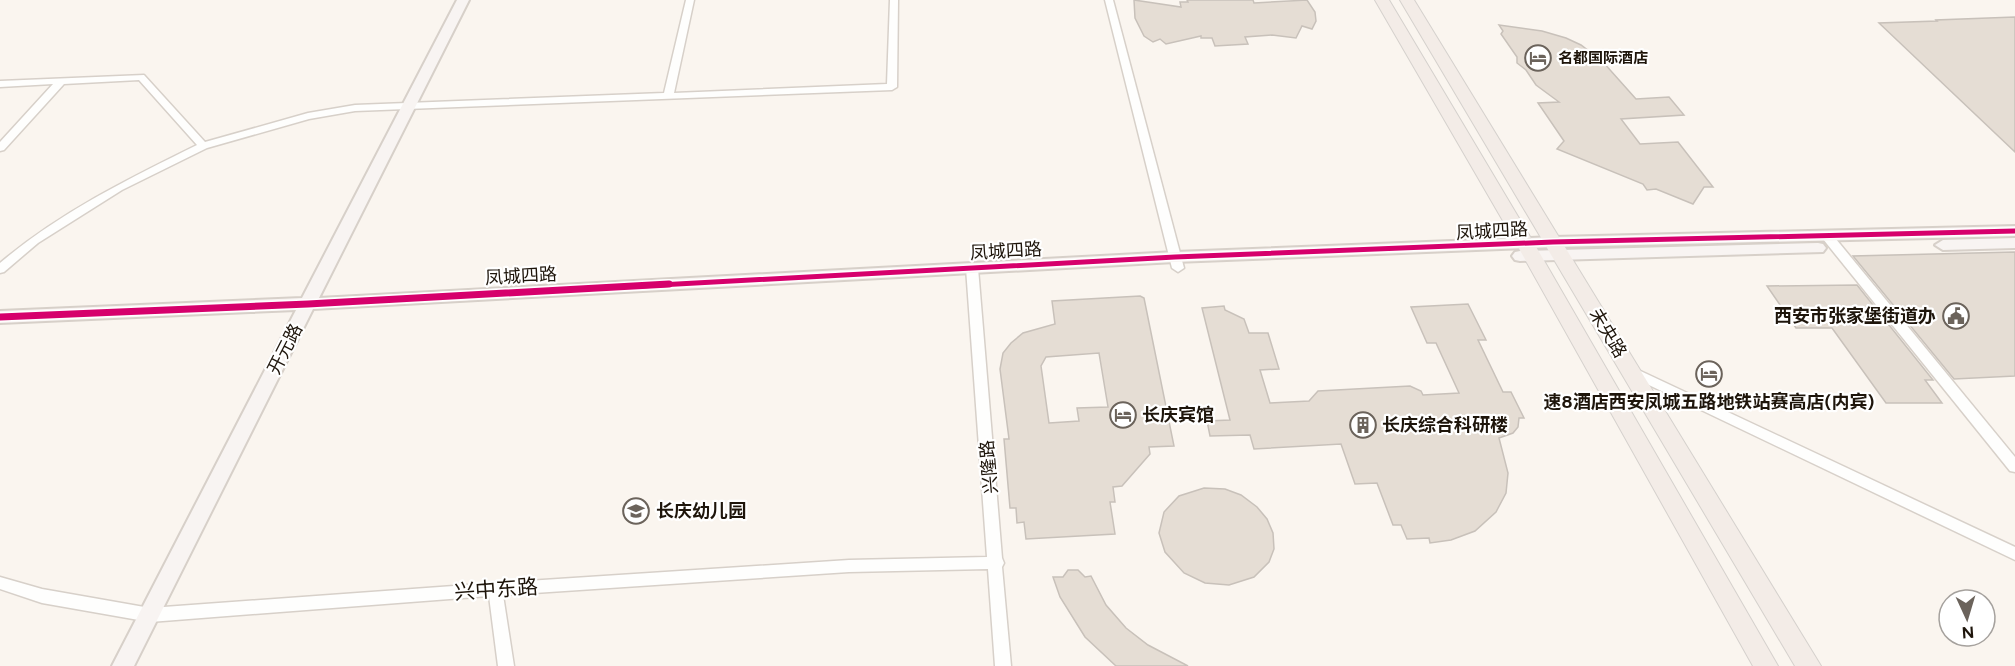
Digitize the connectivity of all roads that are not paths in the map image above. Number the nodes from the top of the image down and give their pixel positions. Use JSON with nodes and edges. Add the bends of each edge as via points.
{"nodes":[{"id":1,"x":463,"y":0,"type":"edge"},
{"id":2,"x":690,"y":0,"type":"edge"},
{"id":3,"x":894,"y":0,"type":"edge"},
{"id":4,"x":1109,"y":0,"type":"edge"},
{"id":5,"x":1382,"y":0,"type":"edge"},
{"id":6,"x":1407,"y":0,"type":"edge"},
{"id":7,"x":61,"y":81,"type":"junction"},
{"id":8,"x":0,"y":84,"type":"edge"},
{"id":9,"x":668,"y":96,"type":"junction"},
{"id":10,"x":409,"y":106,"type":"junction"},
{"id":11,"x":203,"y":146,"type":"junction"},
{"id":12,"x":0,"y":147,"type":"edge"},
{"id":13,"x":2015,"y":231,"type":"edge"},
{"id":14,"x":1831,"y":242,"type":"junction"},
{"id":15,"x":2015,"y":243,"type":"edge"},
{"id":16,"x":1556,"y":248,"type":"junction"},
{"id":17,"x":1529,"y":250,"type":"junction"},
{"id":18,"x":1177,"y":263,"type":"junction"},
{"id":19,"x":0,"y":269,"type":"edge"},
{"id":20,"x":973,"y":273,"type":"junction"},
{"id":21,"x":306,"y":309,"type":"junction"},
{"id":22,"x":0,"y":317,"type":"edge"},
{"id":23,"x":0,"y":327,"type":"edge"},
{"id":24,"x":1631,"y":372,"type":"junction"},
{"id":25,"x":2015,"y":466,"type":"edge"},
{"id":26,"x":2015,"y":554,"type":"edge"},
{"id":27,"x":997,"y":563,"type":"junction"},
{"id":28,"x":0,"y":583,"type":"edge"},
{"id":29,"x":495,"y":588,"type":"junction"},
{"id":30,"x":150,"y":615,"type":"junction"},
{"id":31,"x":123,"y":666,"type":"edge"},
{"id":32,"x":506,"y":666,"type":"edge"},
{"id":33,"x":1003,"y":666,"type":"edge"},
{"id":34,"x":1766,"y":666,"type":"edge"},
{"id":35,"x":1809,"y":666,"type":"edge"}],
"edges":[{"from":1,"to":10,"type":"street","name":"开元路"},
{"from":2,"to":9,"type":"street"},
{"from":3,"to":9,"type":"street","via":[[892,87]]},
{"from":4,"to":18,"type":"street"},
{"from":5,"to":17,"type":"main road","name":"未央路"},
{"from":6,"to":16,"type":"main road","name":"未央路"},
{"from":7,"to":8,"type":"street"},
{"from":7,"to":11,"type":"street","via":[[141,77]]},
{"from":7,"to":12,"type":"street"},
{"from":9,"to":10,"type":"street"},
{"from":10,"to":11,"type":"street","via":[[356,108],[308,116]]},
{"from":10,"to":21,"type":"street","name":"开元路"},
{"from":11,"to":19,"type":"street","via":[[118,188],[34,240]]},
{"from":13,"to":14,"type":"street","name":"凤城四路"},
{"from":14,"to":15,"type":"street","name":"凤城四路"},
{"from":14,"to":16,"type":"street","name":"凤城四路"},
{"from":14,"to":25,"type":"street"},
{"from":16,"to":17,"type":"street","name":"凤城四路"},
{"from":16,"to":24,"type":"main road","name":"未央路"},
{"from":17,"to":18,"type":"street","name":"凤城四路"},
{"from":17,"to":34,"type":"main road","name":"未央路"},
{"from":18,"to":20,"type":"street","name":"凤城四路"},
{"from":20,"to":21,"type":"street","name":"凤城四路"},
{"from":20,"to":27,"type":"street","name":"兴隆路"},
{"from":21,"to":22,"type":"street","name":"凤城四路"},
{"from":21,"to":23,"type":"street","name":"凤城四路"},
{"from":21,"to":30,"type":"street","name":"开元路"},
{"from":24,"to":26,"type":"street"},
{"from":24,"to":35,"type":"main road","name":"未央路"},
{"from":27,"to":29,"type":"street","name":"兴中东路","via":[[849,566]]},
{"from":27,"to":33,"type":"street","name":"兴隆路"},
{"from":28,"to":30,"type":"street","name":"兴中东路","via":[[42,596]]},
{"from":29,"to":30,"type":"street","name":"兴中东路"},
{"from":29,"to":32,"type":"street"},
{"from":30,"to":31,"type":"street","name":"开元路"}]}
